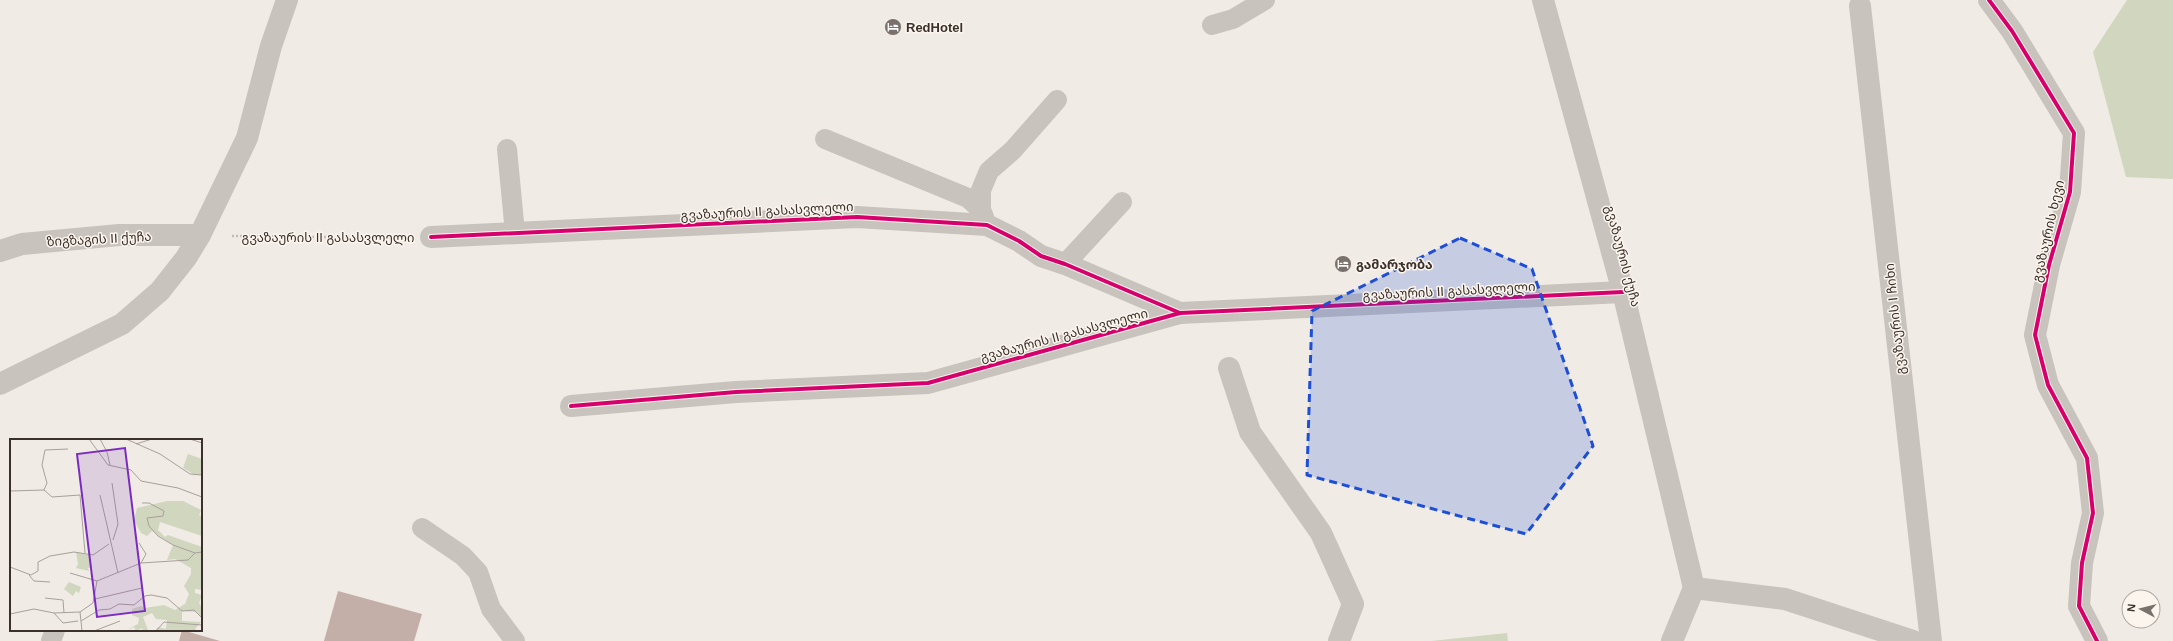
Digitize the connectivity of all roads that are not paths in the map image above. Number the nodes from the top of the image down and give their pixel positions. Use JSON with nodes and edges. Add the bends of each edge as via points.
{"nodes":[{"id":1,"x":287,"y":0,"type":"edge"},
{"id":2,"x":1265,"y":0,"type":"edge"},
{"id":3,"x":1543,"y":0,"type":"edge"},
{"id":4,"x":1989,"y":0,"type":"edge"},
{"id":5,"x":1856,"y":3,"type":"edge"},
{"id":6,"x":1212,"y":24,"type":"dead end"},
{"id":7,"x":1057,"y":100,"type":"dead end"},
{"id":8,"x":825,"y":139,"type":"dead end"},
{"id":9,"x":507,"y":149,"type":"dead end"},
{"id":10,"x":1122,"y":202,"type":"dead end"},
{"id":11,"x":984,"y":218,"type":"junction"},
{"id":12,"x":515,"y":233,"type":"junction"},
{"id":13,"x":200,"y":235,"type":"junction"},
{"id":14,"x":431,"y":238,"type":"road end"},
{"id":15,"x":0,"y":251,"type":"edge"},
{"id":16,"x":1065,"y":264,"type":"junction"},
{"id":17,"x":1623,"y":292,"type":"junction"},
{"id":18,"x":1180,"y":313,"type":"junction"},
{"id":19,"x":1229,"y":368,"type":"dead end"},
{"id":20,"x":0,"y":384,"type":"edge"},
{"id":21,"x":572,"y":406,"type":"dead end"},
{"id":22,"x":422,"y":528,"type":"dead end"},
{"id":23,"x":1694,"y":588,"type":"junction"},
{"id":24,"x":55,"y":631,"type":"edge"},
{"id":25,"x":51,"y":641,"type":"edge"},
{"id":26,"x":515,"y":641,"type":"edge"},
{"id":27,"x":1339,"y":641,"type":"edge"},
{"id":28,"x":1672,"y":641,"type":"edge"},
{"id":29,"x":1913,"y":641,"type":"edge"},
{"id":30,"x":1931,"y":641,"type":"edge"},
{"id":31,"x":2097,"y":641,"type":"edge"}],
"edges":[{"from":1,"to":13,"type":"street","via":[[246,138]]},
{"from":2,"to":6,"type":"lane","via":[[1233,19]]},
{"from":3,"to":17,"type":"street","name":"გვაზაურის ქუჩა"},
{"from":4,"to":31,"type":"street","name":"გვაზაურის ხევი","via":[[2012,31],[2074,133],[2070,192],[2049,265],[2035,335],[2048,385],[2086,458],[2093,513],[2082,563],[2079,606]]},
{"from":5,"to":30,"type":"street","name":"გვაზაურის I ჩიხი"},
{"from":7,"to":11,"type":"lane","via":[[1013,150],[989,172],[981,190]]},
{"from":8,"to":11,"type":"lane","via":[[968,198]]},
{"from":9,"to":12,"type":"lane"},
{"from":10,"to":16,"type":"lane"},
{"from":11,"to":12,"type":"street","name":"გვაზაურის II გასასვლელი","via":[[857,217]]},
{"from":11,"to":16,"type":"street","name":"გვაზაურის II გასასვლელი","via":[[1041,256]]},
{"from":12,"to":14,"type":"street","name":"გვაზაურის II გასასვლელი"},
{"from":13,"to":15,"type":"street","name":"ზიგზაგის II ქუჩა","via":[[118,235],[22,244]]},
{"from":13,"to":20,"type":"street","via":[[160,291],[122,324]]},
{"from":16,"to":18,"type":"street","name":"გვაზაურის II გასასვლელი"},
{"from":17,"to":18,"type":"street","name":"გვაზაურის II გასასვლელი"},
{"from":17,"to":23,"type":"street","name":"გვაზაურის ქუჩა"},
{"from":18,"to":21,"type":"street","name":"გვაზაურის II გასასვლელი","via":[[928,383],[736,392]]},
{"from":19,"to":27,"type":"street","via":[[1250,432],[1320,533],[1353,604]]},
{"from":22,"to":26,"type":"lane","via":[[463,556],[478,572],[491,609]]},
{"from":23,"to":28,"type":"street"},
{"from":23,"to":29,"type":"street","via":[[1785,599]]},
{"from":24,"to":25,"type":"lane"}]}
